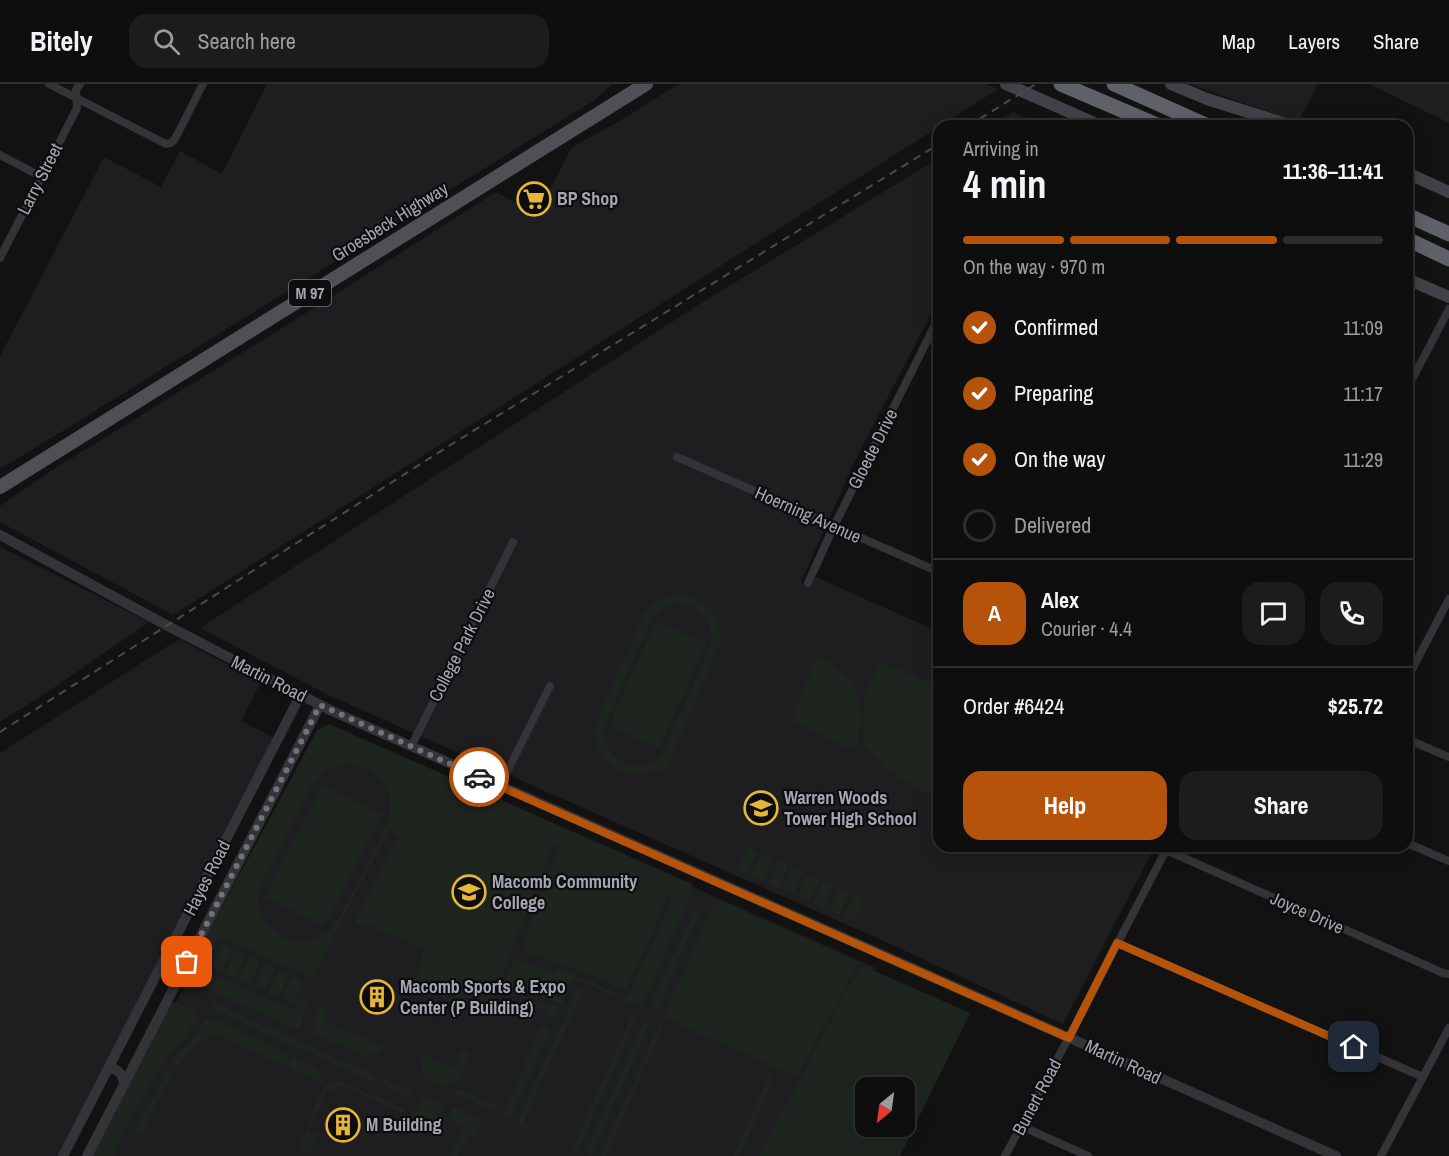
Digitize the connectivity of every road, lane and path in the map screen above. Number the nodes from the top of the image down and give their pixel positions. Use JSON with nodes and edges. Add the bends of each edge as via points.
{"nodes":[{"id":1,"x":49,"y":84,"type":"edge"},
{"id":2,"x":80,"y":84,"type":"edge"},
{"id":3,"x":203,"y":84,"type":"edge"},
{"id":4,"x":646,"y":84,"type":"edge"},
{"id":5,"x":1006,"y":84,"type":"edge"},
{"id":6,"x":1061,"y":84,"type":"edge"},
{"id":7,"x":1114,"y":84,"type":"edge"},
{"id":8,"x":1171,"y":84,"type":"edge"},
{"id":9,"x":77,"y":98,"type":"junction"},
{"id":10,"x":1087,"y":120,"type":"edge"},
{"id":11,"x":1145,"y":120,"type":"edge"},
{"id":12,"x":1195,"y":120,"type":"edge"},
{"id":13,"x":1273,"y":120,"type":"edge"},
{"id":14,"x":0,"y":155,"type":"edge"},
{"id":15,"x":1413,"y":176,"type":"edge"},
{"id":16,"x":42,"y":177,"type":"junction"},
{"id":17,"x":1449,"y":192,"type":"edge"},
{"id":18,"x":1413,"y":218,"type":"edge"},
{"id":19,"x":1449,"y":234,"type":"edge"},
{"id":20,"x":1413,"y":242,"type":"edge"},
{"id":21,"x":0,"y":258,"type":"edge"},
{"id":22,"x":1449,"y":259,"type":"edge"},
{"id":23,"x":1413,"y":282,"type":"edge"},
{"id":24,"x":1449,"y":297,"type":"edge"},
{"id":25,"x":1449,"y":309,"type":"edge"},
{"id":26,"x":933,"y":329,"type":"edge"},
{"id":27,"x":1413,"y":378,"type":"edge"},
{"id":28,"x":677,"y":457,"type":"dead end"},
{"id":29,"x":0,"y":487,"type":"edge"},
{"id":30,"x":834,"y":526,"type":"junction"},
{"id":31,"x":0,"y":535,"type":"edge"},
{"id":32,"x":513,"y":542,"type":"dead end"},
{"id":33,"x":933,"y":569,"type":"edge"},
{"id":34,"x":808,"y":583,"type":"dead end"},
{"id":35,"x":1449,"y":599,"type":"edge"},
{"id":36,"x":1413,"y":668,"type":"edge"},
{"id":37,"x":550,"y":686,"type":"dead end"},
{"id":38,"x":300,"y":696,"type":"junction"},
{"id":39,"x":320,"y":705,"type":"junction"},
{"id":40,"x":1413,"y":742,"type":"edge"},
{"id":41,"x":411,"y":747,"type":"junction"},
{"id":42,"x":1449,"y":757,"type":"edge"},
{"id":43,"x":256,"y":782,"type":"junction"},
{"id":44,"x":500,"y":786,"type":"junction"},
{"id":45,"x":273,"y":796,"type":"junction"},
{"id":46,"x":242,"y":809,"type":"junction"},
{"id":47,"x":256,"y":829,"type":"junction"},
{"id":48,"x":1413,"y":846,"type":"edge"},
{"id":49,"x":1165,"y":852,"type":"edge"},
{"id":50,"x":1176,"y":852,"type":"edge"},
{"id":51,"x":1449,"y":861,"type":"edge"},
{"id":52,"x":1117,"y":943,"type":"junction"},
{"id":53,"x":1449,"y":974,"type":"edge"},
{"id":54,"x":1449,"y":1028,"type":"edge"},
{"id":55,"x":1069,"y":1038,"type":"junction"},
{"id":56,"x":108,"y":1070,"type":"junction"},
{"id":57,"x":1423,"y":1077,"type":"junction"},
{"id":58,"x":124,"y":1084,"type":"junction"},
{"id":59,"x":1021,"y":1126,"type":"junction"},
{"id":60,"x":63,"y":1156,"type":"edge"},
{"id":61,"x":87,"y":1156,"type":"edge"},
{"id":62,"x":1005,"y":1156,"type":"edge"},
{"id":63,"x":1089,"y":1156,"type":"edge"},
{"id":64,"x":1336,"y":1156,"type":"edge"},
{"id":65,"x":1381,"y":1156,"type":"edge"}],
"edges":[{"from":1,"to":9,"type":"street"},
{"from":2,"to":9,"type":"street","name":"Larry Street"},
{"from":3,"to":9,"type":"street","via":[[169,144]]},
{"from":4,"to":29,"type":"main road","name":"Groesbeck Highway","number":"M 97"},
{"from":5,"to":10,"type":"main road"},
{"from":6,"to":11,"type":"highway"},
{"from":7,"to":12,"type":"highway"},
{"from":8,"to":13,"type":"main road"},
{"from":9,"to":16,"type":"street","name":"Larry Street","via":[[77,108]]},
{"from":14,"to":16,"type":"street"},
{"from":15,"to":17,"type":"main road"},
{"from":16,"to":21,"type":"street","name":"Larry Street"},
{"from":18,"to":19,"type":"highway"},
{"from":20,"to":22,"type":"highway"},
{"from":23,"to":24,"type":"main road"},
{"from":25,"to":27,"type":"street"},
{"from":26,"to":30,"type":"street","name":"Gloede Drive"},
{"from":28,"to":30,"type":"street","name":"Hoerning Avenue"},
{"from":30,"to":33,"type":"street","name":"Hoerning Avenue"},
{"from":30,"to":34,"type":"street","name":"Gloede Drive"},
{"from":31,"to":38,"type":"street","name":"Martin Road"},
{"from":32,"to":41,"type":"street","name":"College Park Drive"},
{"from":35,"to":36,"type":"street"},
{"from":37,"to":44,"type":"street"},
{"from":38,"to":39,"type":"street","name":"Martin Road"},
{"from":38,"to":43,"type":"street","name":"Hayes Road"},
{"from":39,"to":41,"type":"street","name":"Martin Road"},
{"from":39,"to":45,"type":"street","name":"Hayes Road"},
{"from":40,"to":42,"type":"street"},
{"from":41,"to":44,"type":"street","name":"Martin Road"},
{"from":43,"to":45,"type":"street","via":[[262,793]]},
{"from":43,"to":46,"type":"street","name":"Hayes Road"},
{"from":44,"to":55,"type":"street","name":"Martin Road"},
{"from":45,"to":47,"type":"street","name":"Hayes Road"},
{"from":46,"to":47,"type":"street","via":[[255,812]]},
{"from":46,"to":56,"type":"street","name":"Hayes Road"},
{"from":47,"to":58,"type":"street","name":"Hayes Road"},
{"from":48,"to":51,"type":"street"},
{"from":49,"to":52,"type":"street","name":"Bunert Road"},
{"from":50,"to":53,"type":"street","name":"Joyce Drive"},
{"from":52,"to":55,"type":"street","name":"Bunert Road"},
{"from":52,"to":57,"type":"street"},
{"from":54,"to":57,"type":"street"},
{"from":55,"to":59,"type":"street","name":"Bunert Road"},
{"from":55,"to":64,"type":"street","name":"Martin Road"},
{"from":56,"to":58,"type":"street","via":[[119,1071]]},
{"from":56,"to":60,"type":"street","name":"Hayes Road"},
{"from":57,"to":65,"type":"street"},
{"from":58,"to":61,"type":"street","name":"Hayes Road"},
{"from":59,"to":62,"type":"street","name":"Bunert Road"},
{"from":59,"to":63,"type":"street"}]}
